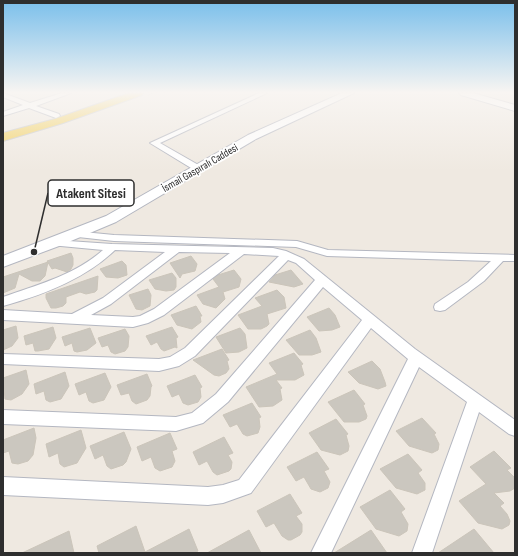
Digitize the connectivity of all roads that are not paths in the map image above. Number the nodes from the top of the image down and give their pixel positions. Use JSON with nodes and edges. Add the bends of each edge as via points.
{"nodes":[{"id":1,"x":45,"y":119,"type":"edge"},
{"id":2,"x":67,"y":119,"type":"edge"},
{"id":3,"x":207,"y":119,"type":"edge"},
{"id":4,"x":292,"y":119,"type":"edge"},
{"id":5,"x":3,"y":130,"type":"edge"},
{"id":6,"x":3,"y":137,"type":"edge"},
{"id":7,"x":199,"y":169,"type":"junction"},
{"id":8,"x":73,"y":234,"type":"junction"},
{"id":9,"x":54,"y":243,"type":"junction"},
{"id":10,"x":112,"y":247,"type":"junction"},
{"id":11,"x":176,"y":249,"type":"junction"},
{"id":12,"x":240,"y":250,"type":"junction"},
{"id":13,"x":286,"y":255,"type":"junction"},
{"id":14,"x":500,"y":258,"type":"junction"},
{"id":15,"x":515,"y":258,"type":"edge"},
{"id":16,"x":3,"y":262,"type":"edge"},
{"id":17,"x":322,"y":280,"type":"junction"},
{"id":18,"x":3,"y":302,"type":"edge"},
{"id":19,"x":440,"y":307,"type":"dead end"},
{"id":20,"x":3,"y":315,"type":"edge"},
{"id":21,"x":73,"y":319,"type":"junction"},
{"id":22,"x":370,"y":319,"type":"junction"},
{"id":23,"x":416,"y":357,"type":"junction"},
{"id":24,"x":3,"y":359,"type":"edge"},
{"id":25,"x":476,"y":400,"type":"junction"},
{"id":26,"x":3,"y":417,"type":"edge"},
{"id":27,"x":515,"y":429,"type":"edge"},
{"id":28,"x":3,"y":486,"type":"edge"},
{"id":29,"x":321,"y":553,"type":"edge"},
{"id":30,"x":422,"y":553,"type":"edge"}],
"edges":[{"from":1,"to":5,"type":"main road"},
{"from":2,"to":6,"type":"main road"},
{"from":3,"to":7,"type":"street","via":[[154,143]]},
{"from":4,"to":7,"type":"main road","name":"İsmail Gaspıralı Caddesi","via":[[252,137]]},
{"from":7,"to":8,"type":"main road","name":"İsmail Gaspıralı Caddesi","via":[[112,218]]},
{"from":8,"to":9,"type":"main road","name":"İsmail Gaspıralı Caddesi"},
{"from":8,"to":14,"type":"street","via":[[114,238],[297,244],[328,253]]},
{"from":9,"to":10,"type":"street"},
{"from":9,"to":16,"type":"main road","name":"İsmail Gaspıralı Caddesi"},
{"from":10,"to":11,"type":"street"},
{"from":10,"to":18,"type":"street","via":[[97,262],[83,270]]},
{"from":11,"to":12,"type":"street"},
{"from":11,"to":21,"type":"street","via":[[107,301]]},
{"from":12,"to":13,"type":"street","via":[[273,251]]},
{"from":12,"to":21,"type":"street","via":[[152,316],[133,322]]},
{"from":13,"to":17,"type":"street","via":[[300,261]]},
{"from":13,"to":24,"type":"street","via":[[190,352],[174,362],[160,365]]},
{"from":14,"to":15,"type":"street"},
{"from":14,"to":19,"type":"street","via":[[491,270],[474,284]]},
{"from":17,"to":22,"type":"street"},
{"from":17,"to":26,"type":"street","via":[[222,398],[197,418],[176,424]]},
{"from":20,"to":21,"type":"street"},
{"from":22,"to":23,"type":"street"},
{"from":22,"to":28,"type":"street","via":[[245,487],[208,496]]},
{"from":23,"to":25,"type":"street"},
{"from":23,"to":29,"type":"street"},
{"from":25,"to":27,"type":"street"},
{"from":25,"to":30,"type":"street"}]}
